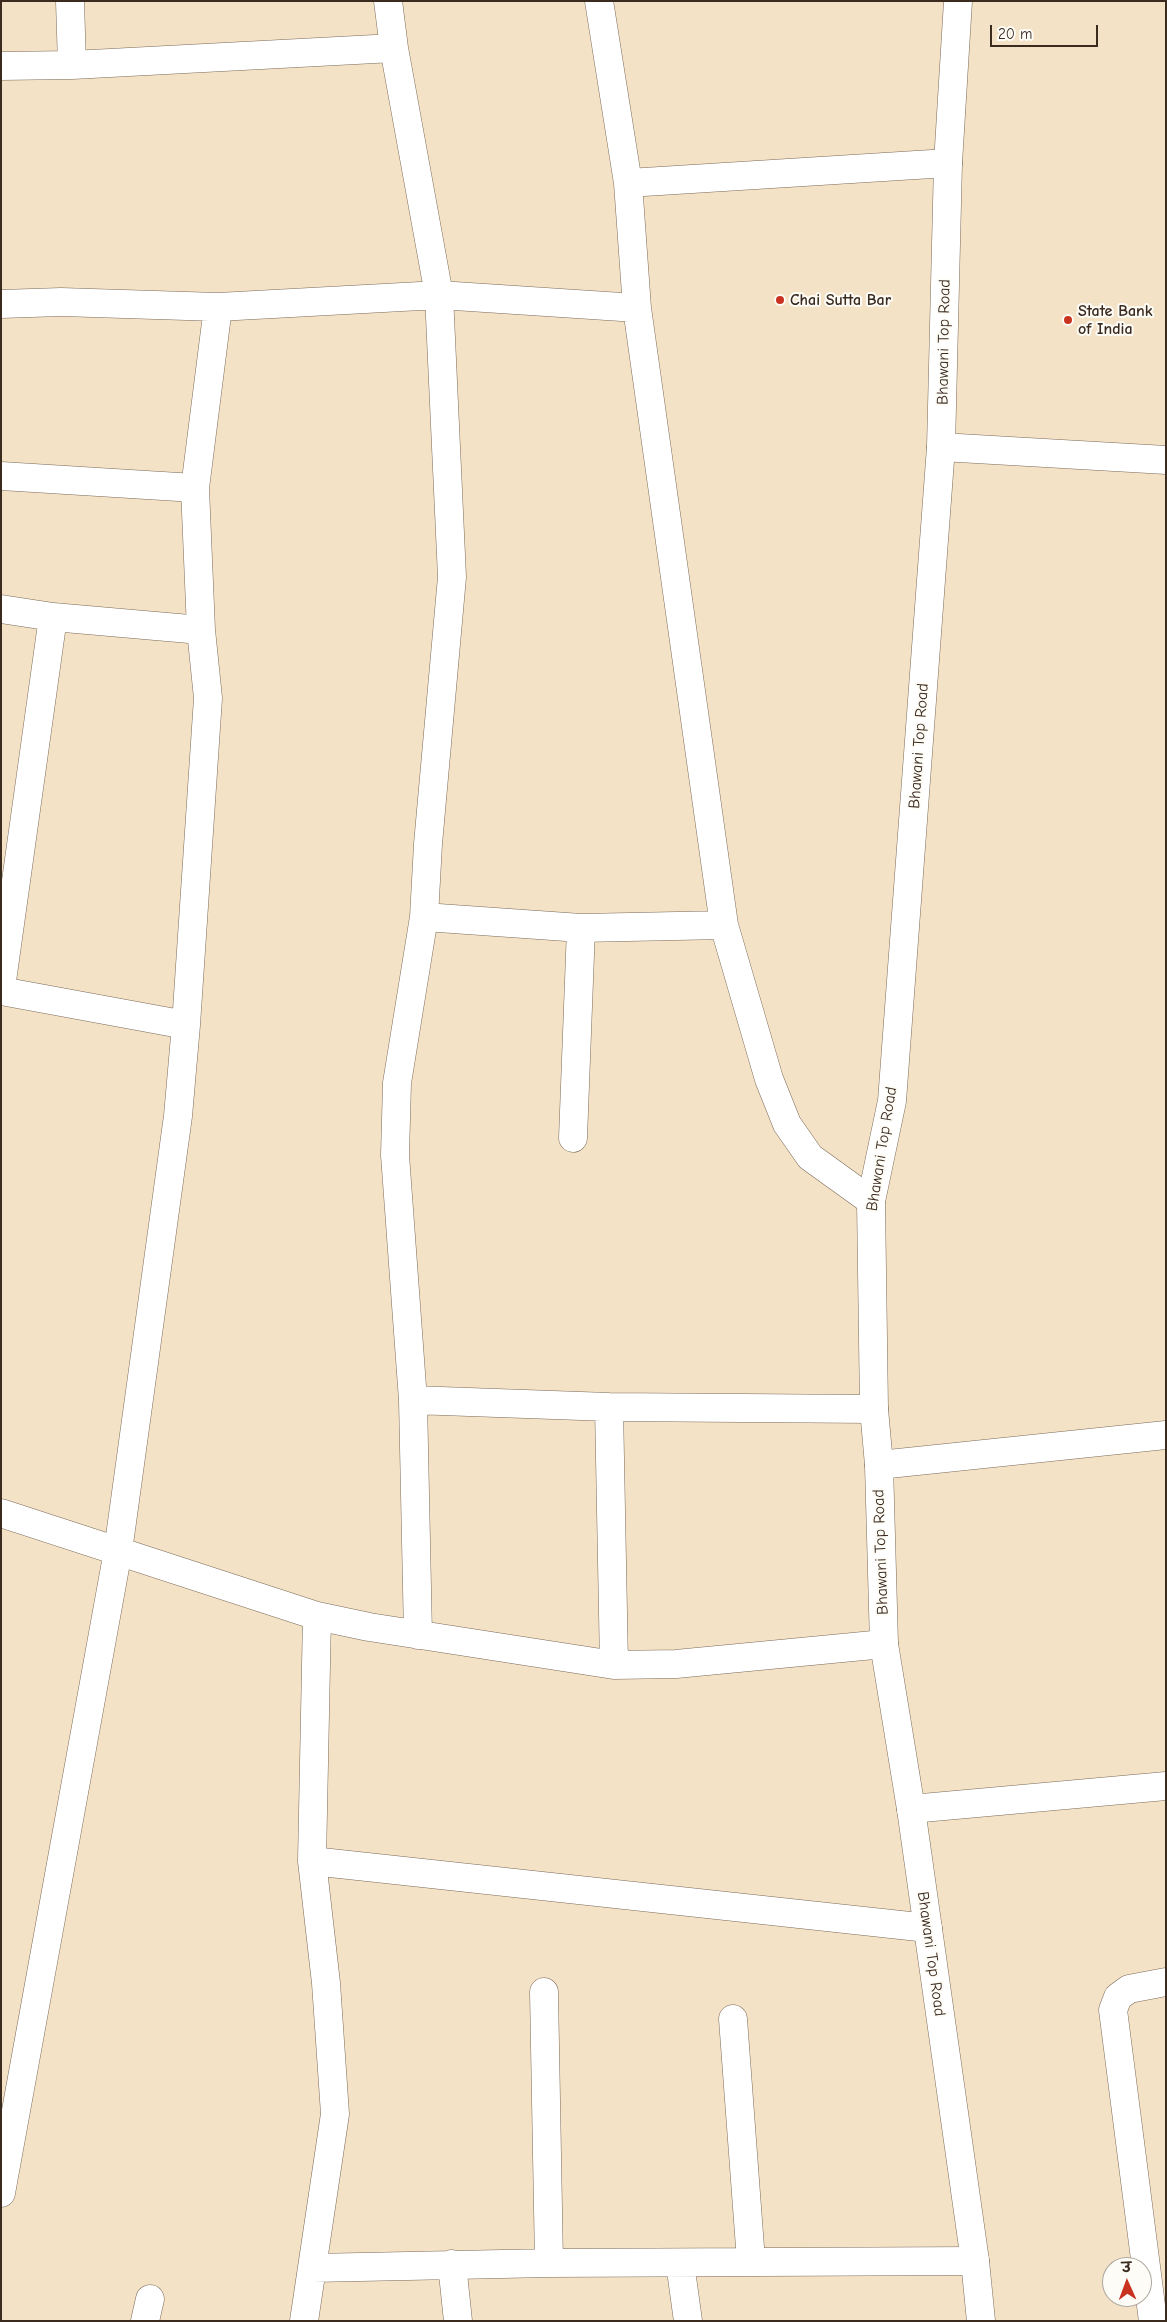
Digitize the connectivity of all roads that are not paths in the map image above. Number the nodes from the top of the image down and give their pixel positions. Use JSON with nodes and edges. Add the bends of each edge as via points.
{"nodes":[{"id":1,"x":70,"y":1,"type":"edge"},
{"id":2,"x":388,"y":1,"type":"edge"},
{"id":3,"x":599,"y":1,"type":"edge"},
{"id":4,"x":958,"y":1,"type":"edge"},
{"id":5,"x":394,"y":48,"type":"junction"},
{"id":6,"x":72,"y":64,"type":"junction"},
{"id":7,"x":1,"y":66,"type":"edge"},
{"id":8,"x":948,"y":163,"type":"junction"},
{"id":9,"x":628,"y":183,"type":"junction"},
{"id":10,"x":439,"y":295,"type":"junction"},
{"id":11,"x":1,"y":304,"type":"edge"},
{"id":12,"x":218,"y":307,"type":"junction"},
{"id":13,"x":637,"y":308,"type":"junction"},
{"id":14,"x":941,"y":447,"type":"junction"},
{"id":15,"x":1166,"y":460,"type":"edge"},
{"id":16,"x":1,"y":476,"type":"edge"},
{"id":17,"x":195,"y":488,"type":"junction"},
{"id":18,"x":1,"y":608,"type":"edge"},
{"id":19,"x":53,"y":617,"type":"junction"},
{"id":20,"x":201,"y":630,"type":"junction"},
{"id":21,"x":424,"y":917,"type":"junction"},
{"id":22,"x":724,"y":925,"type":"junction"},
{"id":23,"x":581,"y":928,"type":"junction"},
{"id":24,"x":1,"y":989,"type":"edge"},
{"id":25,"x":186,"y":1025,"type":"junction"},
{"id":26,"x":573,"y":1138,"type":"dead end"},
{"id":27,"x":871,"y":1201,"type":"junction"},
{"id":28,"x":413,"y":1400,"type":"junction"},
{"id":29,"x":609,"y":1406,"type":"junction"},
{"id":30,"x":874,"y":1409,"type":"junction"},
{"id":31,"x":1166,"y":1435,"type":"edge"},
{"id":32,"x":879,"y":1465,"type":"junction"},
{"id":33,"x":1,"y":1513,"type":"edge"},
{"id":34,"x":118,"y":1551,"type":"junction"},
{"id":35,"x":317,"y":1616,"type":"junction"},
{"id":36,"x":418,"y":1635,"type":"junction"},
{"id":37,"x":884,"y":1644,"type":"junction"},
{"id":38,"x":614,"y":1665,"type":"junction"},
{"id":39,"x":1166,"y":1786,"type":"edge"},
{"id":40,"x":911,"y":1808,"type":"junction"},
{"id":41,"x":312,"y":1860,"type":"junction"},
{"id":42,"x":928,"y":1928,"type":"junction"},
{"id":43,"x":1166,"y":1982,"type":"edge"},
{"id":44,"x":544,"y":1992,"type":"dead end"},
{"id":45,"x":733,"y":2019,"type":"dead end"},
{"id":46,"x":1,"y":2193,"type":"edge"},
{"id":47,"x":751,"y":2261,"type":"junction"},
{"id":48,"x":975,"y":2261,"type":"junction"},
{"id":49,"x":549,"y":2263,"type":"junction"},
{"id":50,"x":680,"y":2263,"type":"junction"},
{"id":51,"x":452,"y":2264,"type":"junction"},
{"id":52,"x":313,"y":2268,"type":"junction"},
{"id":53,"x":304,"y":2321,"type":"edge"},
{"id":54,"x":458,"y":2321,"type":"edge"},
{"id":55,"x":688,"y":2321,"type":"edge"},
{"id":56,"x":981,"y":2321,"type":"edge"},
{"id":57,"x":1153,"y":2321,"type":"edge"}],
"edges":[{"from":1,"to":6,"type":"street"},
{"from":2,"to":5,"type":"street"},
{"from":3,"to":9,"type":"street"},
{"from":4,"to":8,"type":"street","name":"Bhawani Top Road"},
{"from":5,"to":6,"type":"street"},
{"from":5,"to":10,"type":"street"},
{"from":6,"to":7,"type":"street"},
{"from":8,"to":9,"type":"street"},
{"from":8,"to":14,"type":"street","name":"Bhawani Top Road"},
{"from":9,"to":13,"type":"street"},
{"from":10,"to":12,"type":"street"},
{"from":10,"to":13,"type":"street"},
{"from":10,"to":21,"type":"street","via":[[452,577]]},
{"from":11,"to":12,"type":"street","via":[[62,302]]},
{"from":12,"to":17,"type":"street"},
{"from":13,"to":22,"type":"street"},
{"from":14,"to":15,"type":"street"},
{"from":14,"to":27,"type":"street","name":"Bhawani Top Road","via":[[892,1101]]},
{"from":16,"to":17,"type":"street"},
{"from":17,"to":20,"type":"street"},
{"from":18,"to":19,"type":"street"},
{"from":19,"to":20,"type":"street"},
{"from":19,"to":24,"type":"street"},
{"from":20,"to":25,"type":"street","via":[[208,698]]},
{"from":21,"to":23,"type":"street"},
{"from":21,"to":28,"type":"street","via":[[397,1083],[395,1155]]},
{"from":22,"to":23,"type":"street"},
{"from":22,"to":27,"type":"street","via":[[769,1079],[787,1124],[810,1157]]},
{"from":23,"to":26,"type":"street"},
{"from":24,"to":25,"type":"street"},
{"from":25,"to":34,"type":"street","via":[[178,1116]]},
{"from":27,"to":30,"type":"street","name":"Bhawani Top Road"},
{"from":28,"to":29,"type":"street"},
{"from":28,"to":36,"type":"street"},
{"from":29,"to":30,"type":"street"},
{"from":29,"to":38,"type":"street"},
{"from":30,"to":32,"type":"street","name":"Bhawani Top Road"},
{"from":31,"to":32,"type":"street"},
{"from":32,"to":37,"type":"street","name":"Bhawani Top Road"},
{"from":33,"to":34,"type":"street"},
{"from":34,"to":35,"type":"street"},
{"from":34,"to":46,"type":"street"},
{"from":35,"to":36,"type":"street"},
{"from":35,"to":41,"type":"street"},
{"from":36,"to":38,"type":"street"},
{"from":37,"to":38,"type":"street","via":[[676,1664]]},
{"from":37,"to":40,"type":"street","name":"Bhawani Top Road"},
{"from":39,"to":40,"type":"street"},
{"from":40,"to":42,"type":"street","name":"Bhawani Top Road"},
{"from":41,"to":42,"type":"street"},
{"from":41,"to":52,"type":"street","via":[[326,1983],[335,2114]]},
{"from":42,"to":48,"type":"street","name":"Bhawani Top Road"},
{"from":43,"to":57,"type":"street","via":[[1129,1989],[1118,1997],[1113,2010]]},
{"from":44,"to":49,"type":"street"},
{"from":45,"to":47,"type":"street"},
{"from":47,"to":48,"type":"street"},
{"from":47,"to":50,"type":"street"},
{"from":48,"to":56,"type":"street","name":"Bhawani Top Road"},
{"from":49,"to":50,"type":"street"},
{"from":49,"to":51,"type":"street"},
{"from":50,"to":55,"type":"street"},
{"from":51,"to":52,"type":"street"},
{"from":51,"to":54,"type":"street"},
{"from":52,"to":53,"type":"street"}]}
